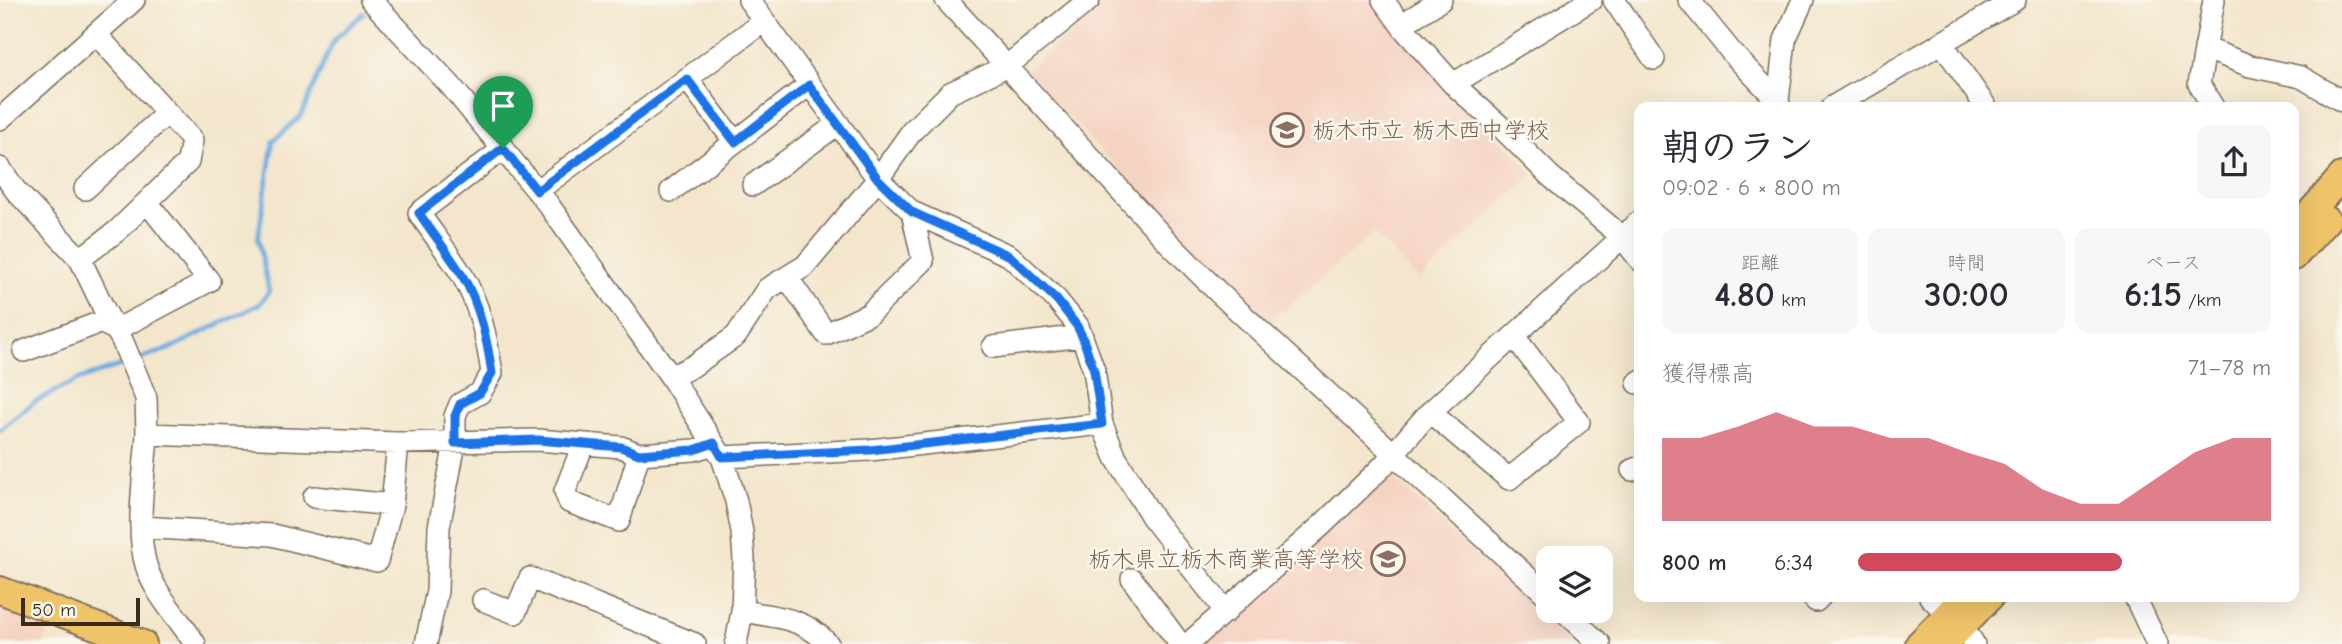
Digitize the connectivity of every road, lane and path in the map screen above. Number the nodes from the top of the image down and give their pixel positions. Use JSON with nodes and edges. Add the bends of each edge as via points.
{"nodes":[{"id":1,"x":134,"y":0,"type":"edge"},
{"id":2,"x":749,"y":0,"type":"edge"},
{"id":3,"x":946,"y":0,"type":"edge"},
{"id":4,"x":1089,"y":0,"type":"edge"},
{"id":5,"x":1383,"y":0,"type":"edge"},
{"id":6,"x":1441,"y":0,"type":"edge"},
{"id":7,"x":1591,"y":0,"type":"edge"},
{"id":8,"x":1615,"y":0,"type":"edge"},
{"id":9,"x":1689,"y":0,"type":"edge"},
{"id":10,"x":1802,"y":0,"type":"edge"},
{"id":11,"x":2015,"y":0,"type":"edge"},
{"id":12,"x":2214,"y":0,"type":"edge"},
{"id":13,"x":380,"y":4,"type":"edge"},
{"id":14,"x":764,"y":21,"type":"junction"},
{"id":15,"x":1401,"y":25,"type":"junction"},
{"id":16,"x":97,"y":35,"type":"junction"},
{"id":17,"x":1942,"y":43,"type":"junction"},
{"id":18,"x":2205,"y":48,"type":"junction"},
{"id":19,"x":1654,"y":59,"type":"dead end"},
{"id":20,"x":1007,"y":65,"type":"junction"},
{"id":21,"x":687,"y":79,"type":"junction"},
{"id":22,"x":1454,"y":84,"type":"junction"},
{"id":23,"x":809,"y":85,"type":"junction"},
{"id":24,"x":2342,"y":101,"type":"edge"},
{"id":25,"x":1777,"y":102,"type":"edge"},
{"id":26,"x":1779,"y":102,"type":"edge"},
{"id":27,"x":1841,"y":102,"type":"edge"},
{"id":28,"x":1983,"y":102,"type":"edge"},
{"id":29,"x":2210,"y":102,"type":"edge"},
{"id":30,"x":167,"y":113,"type":"junction"},
{"id":31,"x":0,"y":119,"type":"edge"},
{"id":32,"x":838,"y":124,"type":"junction"},
{"id":33,"x":735,"y":142,"type":"junction"},
{"id":34,"x":503,"y":148,"type":"junction"},
{"id":35,"x":0,"y":167,"type":"edge"},
{"id":36,"x":2342,"y":176,"type":"edge"},
{"id":37,"x":878,"y":179,"type":"junction"},
{"id":38,"x":753,"y":185,"type":"dead end"},
{"id":39,"x":85,"y":189,"type":"dead end"},
{"id":40,"x":537,"y":191,"type":"junction"},
{"id":41,"x":671,"y":191,"type":"dead end"},
{"id":42,"x":147,"y":202,"type":"junction"},
{"id":43,"x":2342,"y":202,"type":"edge"},
{"id":44,"x":912,"y":212,"type":"junction"},
{"id":45,"x":2299,"y":224,"type":"edge"},
{"id":46,"x":1634,"y":226,"type":"edge"},
{"id":47,"x":1621,"y":236,"type":"junction"},
{"id":48,"x":2299,"y":251,"type":"edge"},
{"id":49,"x":1634,"y":252,"type":"edge"},
{"id":50,"x":80,"y":259,"type":"junction"},
{"id":51,"x":787,"y":277,"type":"junction"},
{"id":52,"x":116,"y":330,"type":"junction"},
{"id":53,"x":1082,"y":336,"type":"junction"},
{"id":54,"x":1514,"y":337,"type":"junction"},
{"id":55,"x":993,"y":347,"type":"dead end"},
{"id":56,"x":24,"y":351,"type":"dead end"},
{"id":57,"x":671,"y":377,"type":"junction"},
{"id":58,"x":1430,"y":412,"type":"junction"},
{"id":59,"x":1102,"y":424,"type":"junction"},
{"id":60,"x":147,"y":434,"type":"junction"},
{"id":61,"x":398,"y":443,"type":"junction"},
{"id":62,"x":455,"y":443,"type":"junction"},
{"id":63,"x":583,"y":445,"type":"junction"},
{"id":64,"x":718,"y":450,"type":"junction"},
{"id":65,"x":639,"y":454,"type":"junction"},
{"id":66,"x":1393,"y":455,"type":"junction"},
{"id":67,"x":314,"y":497,"type":"dead end"},
{"id":68,"x":392,"y":505,"type":"junction"},
{"id":69,"x":141,"y":527,"type":"junction"},
{"id":70,"x":1132,"y":579,"type":"dead end"},
{"id":71,"x":1536,"y":585,"type":"edge"},
{"id":72,"x":0,"y":590,"type":"edge"},
{"id":73,"x":483,"y":600,"type":"dead end"},
{"id":74,"x":1982,"y":602,"type":"edge"},
{"id":75,"x":2137,"y":602,"type":"edge"},
{"id":76,"x":741,"y":611,"type":"junction"},
{"id":77,"x":1226,"y":611,"type":"junction"},
{"id":78,"x":1954,"y":620,"type":"edge"},
{"id":79,"x":1577,"y":623,"type":"edge"},
{"id":80,"x":143,"y":644,"type":"edge"},
{"id":81,"x":195,"y":644,"type":"edge"},
{"id":82,"x":426,"y":644,"type":"edge"},
{"id":83,"x":695,"y":644,"type":"edge"},
{"id":84,"x":736,"y":644,"type":"edge"},
{"id":85,"x":828,"y":644,"type":"edge"},
{"id":86,"x":1180,"y":644,"type":"edge"},
{"id":87,"x":1188,"y":644,"type":"edge"},
{"id":88,"x":1600,"y":644,"type":"edge"},
{"id":89,"x":1919,"y":644,"type":"edge"},
{"id":90,"x":2157,"y":644,"type":"edge"}],
"edges":[{"from":1,"to":16,"type":"street"},
{"from":2,"to":14,"type":"street"},
{"from":3,"to":20,"type":"street"},
{"from":4,"to":20,"type":"street"},
{"from":5,"to":15,"type":"street"},
{"from":6,"to":15,"type":"street"},
{"from":7,"to":22,"type":"street"},
{"from":8,"to":19,"type":"street"},
{"from":9,"to":25,"type":"street"},
{"from":10,"to":26,"type":"street","via":[[1785,40]]},
{"from":11,"to":17,"type":"street"},
{"from":12,"to":18,"type":"street"},
{"from":13,"to":34,"type":"street"},
{"from":14,"to":21,"type":"street"},
{"from":14,"to":23,"type":"street"},
{"from":15,"to":22,"type":"street"},
{"from":16,"to":30,"type":"street"},
{"from":16,"to":31,"type":"street"},
{"from":17,"to":27,"type":"street"},
{"from":17,"to":28,"type":"street"},
{"from":18,"to":24,"type":"street","via":[[2250,66],[2301,77]]},
{"from":18,"to":29,"type":"street","via":[[2199,83]]},
{"from":20,"to":37,"type":"street","via":[[950,93],[912,131]]},
{"from":20,"to":66,"type":"street","via":[[1165,239]]},
{"from":21,"to":33,"type":"street"},
{"from":21,"to":40,"type":"street"},
{"from":22,"to":47,"type":"street"},
{"from":23,"to":32,"type":"street"},
{"from":23,"to":33,"type":"street"},
{"from":30,"to":39,"type":"street"},
{"from":30,"to":42,"type":"street","via":[[192,140],[188,162]]},
{"from":32,"to":37,"type":"street"},
{"from":32,"to":38,"type":"street"},
{"from":33,"to":41,"type":"street"},
{"from":34,"to":40,"type":"street"},
{"from":34,"to":62,"type":"street","via":[[419,213],[462,276],[487,341],[492,373],[480,393],[460,404]]},
{"from":35,"to":50,"type":"street","via":[[16,191]]},
{"from":36,"to":45,"type":"main road"},
{"from":37,"to":44,"type":"street"},
{"from":37,"to":51,"type":"street","via":[[805,265]]},
{"from":40,"to":57,"type":"street"},
{"from":42,"to":50,"type":"street"},
{"from":42,"to":52,"type":"street","via":[[209,281]]},
{"from":43,"to":48,"type":"main road"},
{"from":44,"to":51,"type":"street","via":[[923,261],[869,314],[826,334]]},
{"from":44,"to":53,"type":"street","via":[[1010,256],[1057,300]]},
{"from":46,"to":47,"type":"street"},
{"from":47,"to":49,"type":"street"},
{"from":47,"to":54,"type":"street"},
{"from":50,"to":52,"type":"street"},
{"from":51,"to":57,"type":"street","via":[[767,289],[736,336]]},
{"from":52,"to":56,"type":"street","via":[[101,322]]},
{"from":52,"to":60,"type":"street","via":[[146,398]]},
{"from":53,"to":55,"type":"street"},
{"from":53,"to":59,"type":"street","via":[[1094,370]]},
{"from":54,"to":58,"type":"street"},
{"from":54,"to":58,"type":"street","via":[[1579,422],[1509,479]]},
{"from":57,"to":64,"type":"street"},
{"from":58,"to":66,"type":"street"},
{"from":59,"to":64,"type":"street","via":[[870,450]]},
{"from":59,"to":77,"type":"street","via":[[1116,458],[1152,517]]},
{"from":60,"to":61,"type":"street"},
{"from":60,"to":69,"type":"street"},
{"from":61,"to":62,"type":"street"},
{"from":61,"to":68,"type":"street"},
{"from":62,"to":63,"type":"street","via":[[538,440]]},
{"from":62,"to":82,"type":"street","via":[[439,527],[437,592]]},
{"from":63,"to":65,"type":"street","via":[[621,447]]},
{"from":63,"to":65,"type":"street","via":[[565,491],[569,502],[619,521]]},
{"from":64,"to":65,"type":"street"},
{"from":64,"to":76,"type":"street","via":[[743,532]]},
{"from":66,"to":71,"type":"street"},
{"from":66,"to":77,"type":"street"},
{"from":67,"to":68,"type":"street"},
{"from":68,"to":69,"type":"street","via":[[377,561],[272,535]]},
{"from":69,"to":81,"type":"street","via":[[146,566]]},
{"from":70,"to":86,"type":"street"},
{"from":72,"to":80,"type":"main road"},
{"from":73,"to":83,"type":"street","via":[[515,612],[530,578]]},
{"from":74,"to":78,"type":"main road"},
{"from":75,"to":90,"type":"street"},
{"from":76,"to":84,"type":"street"},
{"from":76,"to":85,"type":"street","via":[[795,620],[818,632]]},
{"from":77,"to":87,"type":"street"},
{"from":78,"to":89,"type":"main road"},
{"from":79,"to":88,"type":"street"}]}
